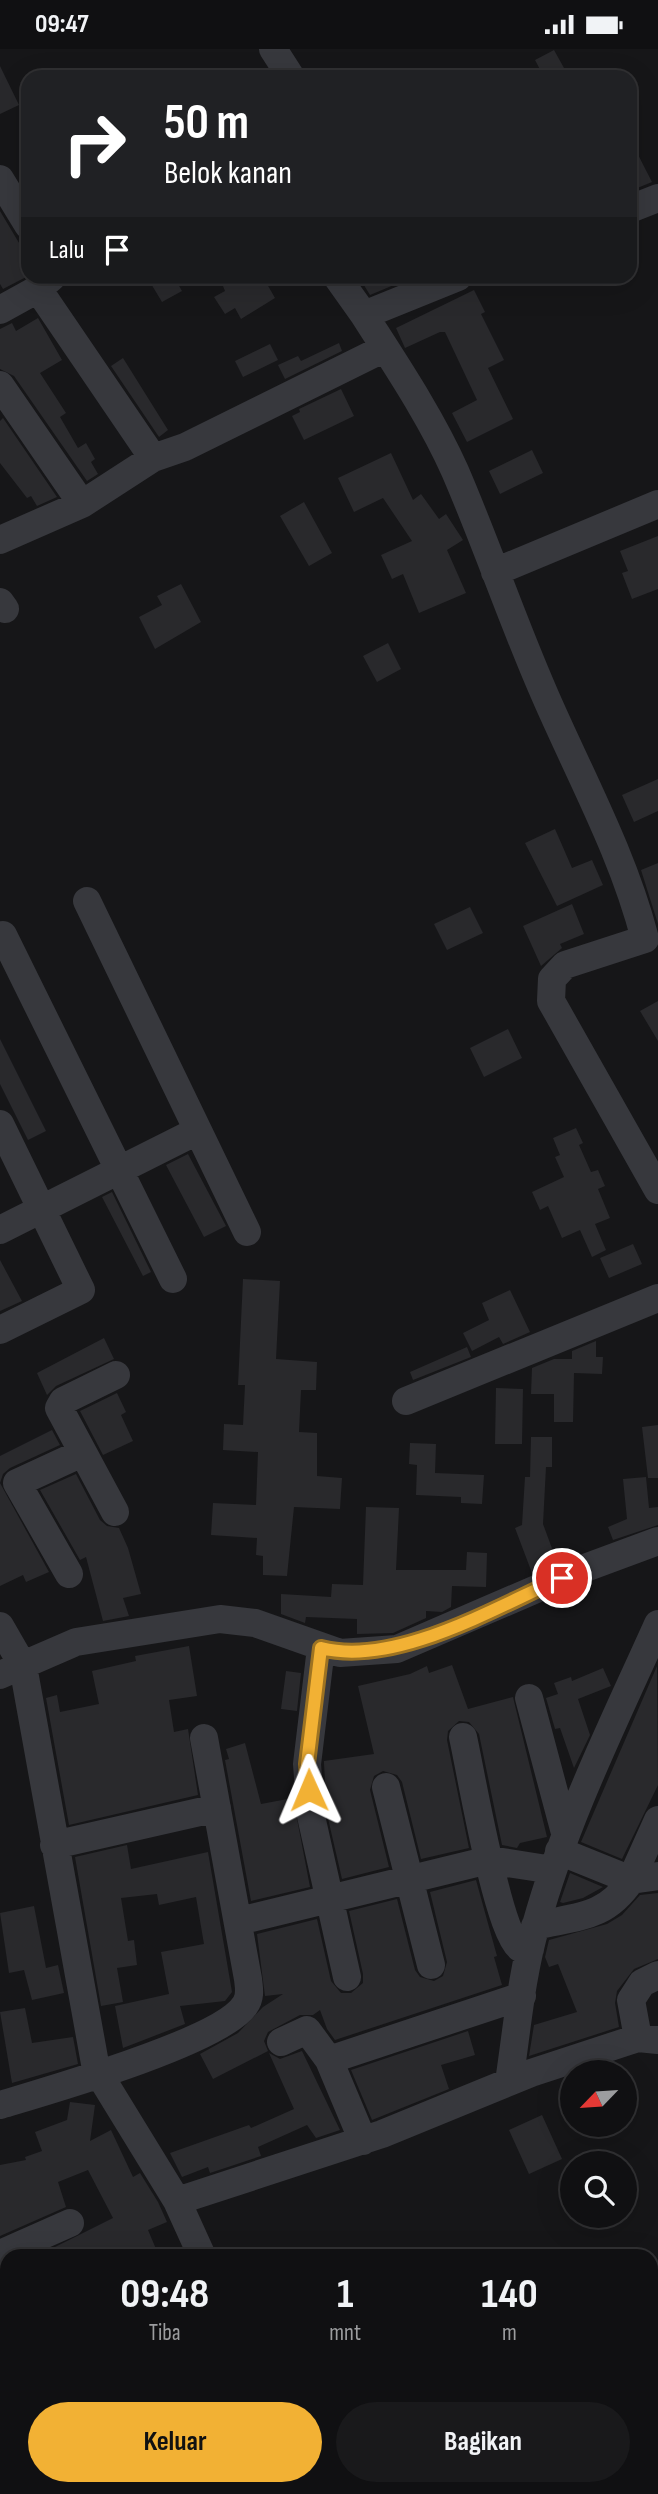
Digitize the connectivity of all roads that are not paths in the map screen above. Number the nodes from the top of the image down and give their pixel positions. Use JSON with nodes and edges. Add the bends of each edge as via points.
{"nodes":[{"id":1,"x":273,"y":49,"type":"edge"},
{"id":2,"x":286,"y":70,"type":"edge"},
{"id":3,"x":0,"y":179,"type":"edge"},
{"id":4,"x":658,"y":198,"type":"edge"},
{"id":5,"x":637,"y":206,"type":"edge"},
{"id":6,"x":21,"y":214,"type":"edge"},
{"id":7,"x":43,"y":284,"type":"edge"},
{"id":8,"x":46,"y":284,"type":"edge"},
{"id":9,"x":342,"y":284,"type":"edge"},
{"id":10,"x":441,"y":284,"type":"edge"},
{"id":11,"x":0,"y":310,"type":"edge"},
{"id":12,"x":364,"y":315,"type":"junction"},
{"id":13,"x":385,"y":348,"type":"junction"},
{"id":14,"x":0,"y":385,"type":"edge"},
{"id":15,"x":153,"y":458,"type":"junction"},
{"id":16,"x":82,"y":504,"type":"junction"},
{"id":17,"x":658,"y":504,"type":"edge"},
{"id":18,"x":0,"y":540,"type":"edge"},
{"id":19,"x":495,"y":572,"type":"junction"},
{"id":20,"x":87,"y":901,"type":"dead end"},
{"id":21,"x":3,"y":935,"type":"dead end"},
{"id":22,"x":652,"y":936,"type":"edge"},
{"id":23,"x":0,"y":1124,"type":"edge"},
{"id":24,"x":197,"y":1131,"type":"junction"},
{"id":25,"x":119,"y":1170,"type":"junction"},
{"id":26,"x":658,"y":1190,"type":"edge"},
{"id":27,"x":42,"y":1209,"type":"junction"},
{"id":28,"x":0,"y":1230,"type":"edge"},
{"id":29,"x":247,"y":1232,"type":"dead end"},
{"id":30,"x":173,"y":1279,"type":"dead end"},
{"id":31,"x":658,"y":1298,"type":"edge"},
{"id":32,"x":0,"y":1330,"type":"edge"},
{"id":33,"x":116,"y":1375,"type":"dead end"},
{"id":34,"x":406,"y":1401,"type":"dead end"},
{"id":35,"x":82,"y":1453,"type":"junction"},
{"id":36,"x":9,"y":1487,"type":"edge"},
{"id":37,"x":115,"y":1512,"type":"dead end"},
{"id":38,"x":658,"y":1541,"type":"edge"},
{"id":39,"x":69,"y":1574,"type":"dead end"},
{"id":40,"x":658,"y":1624,"type":"edge"},
{"id":41,"x":0,"y":1626,"type":"edge"},
{"id":42,"x":321,"y":1648,"type":"junction"},
{"id":43,"x":11,"y":1671,"type":"edge"},
{"id":44,"x":529,"y":1698,"type":"dead end"},
{"id":45,"x":463,"y":1737,"type":"dead end"},
{"id":46,"x":204,"y":1738,"type":"dead end"},
{"id":47,"x":386,"y":1787,"type":"dead end"},
{"id":48,"x":217,"y":1808,"type":"junction"},
{"id":49,"x":658,"y":1820,"type":"edge"},
{"id":50,"x":54,"y":1845,"type":"junction"},
{"id":51,"x":559,"y":1851,"type":"junction"},
{"id":52,"x":489,"y":1860,"type":"junction"},
{"id":53,"x":408,"y":1878,"type":"junction"},
{"id":54,"x":644,"y":1878,"type":"edge"},
{"id":55,"x":329,"y":1899,"type":"junction"},
{"id":56,"x":239,"y":1921,"type":"junction"},
{"id":57,"x":533,"y":1937,"type":"junction"},
{"id":58,"x":431,"y":1965,"type":"dead end"},
{"id":59,"x":658,"y":1975,"type":"edge"},
{"id":60,"x":347,"y":1976,"type":"dead end"},
{"id":61,"x":522,"y":1996,"type":"junction"},
{"id":62,"x":648,"y":2039,"type":"edge"},
{"id":63,"x":281,"y":2042,"type":"dead end"},
{"id":64,"x":328,"y":2060,"type":"junction"},
{"id":65,"x":98,"y":2076,"type":"junction"},
{"id":66,"x":509,"y":2082,"type":"junction"},
{"id":67,"x":0,"y":2105,"type":"edge"},
{"id":68,"x":363,"y":2141,"type":"junction"},
{"id":69,"x":177,"y":2201,"type":"junction"},
{"id":70,"x":70,"y":2223,"type":"dead end"},
{"id":71,"x":11,"y":2249,"type":"edge"},
{"id":72,"x":199,"y":2249,"type":"edge"}],
"edges":[{"from":1,"to":2,"type":"street"},
{"from":3,"to":6,"type":"street"},
{"from":4,"to":5,"type":"street"},
{"from":7,"to":11,"type":"street"},
{"from":8,"to":15,"type":"street"},
{"from":9,"to":12,"type":"street"},
{"from":10,"to":12,"type":"street"},
{"from":12,"to":13,"type":"street"},
{"from":13,"to":15,"type":"street","via":[[185,447]]},
{"from":13,"to":19,"type":"street","via":[[454,469]]},
{"from":14,"to":16,"type":"street"},
{"from":15,"to":16,"type":"street"},
{"from":16,"to":18,"type":"street"},
{"from":17,"to":19,"type":"street"},
{"from":19,"to":22,"type":"street"},
{"from":20,"to":24,"type":"street"},
{"from":21,"to":25,"type":"street"},
{"from":22,"to":26,"type":"street","via":[[565,965],[552,979],[551,1001]]},
{"from":23,"to":27,"type":"street"},
{"from":24,"to":25,"type":"street"},
{"from":24,"to":29,"type":"street"},
{"from":25,"to":27,"type":"street"},
{"from":25,"to":30,"type":"street"},
{"from":27,"to":28,"type":"street"},
{"from":27,"to":32,"type":"street","via":[[81,1290]]},
{"from":31,"to":34,"type":"street"},
{"from":33,"to":35,"type":"street","via":[[61,1405],[62,1417]]},
{"from":35,"to":36,"type":"street"},
{"from":35,"to":37,"type":"street"},
{"from":36,"to":39,"type":"street"},
{"from":38,"to":42,"type":"street","via":[[397,1649],[340,1653]]},
{"from":40,"to":51,"type":"street"},
{"from":41,"to":43,"type":"street"},
{"from":42,"to":43,"type":"street","via":[[255,1623],[220,1619],[76,1642]]},
{"from":42,"to":55,"type":"street","via":[[307,1764],[311,1815]]},
{"from":43,"to":50,"type":"street"},
{"from":44,"to":51,"type":"street"},
{"from":45,"to":52,"type":"street"},
{"from":46,"to":48,"type":"street"},
{"from":47,"to":53,"type":"street"},
{"from":48,"to":50,"type":"street"},
{"from":48,"to":56,"type":"street"},
{"from":49,"to":54,"type":"street"},
{"from":50,"to":65,"type":"street"},
{"from":51,"to":52,"type":"street"},
{"from":51,"to":54,"type":"street"},
{"from":51,"to":57,"type":"street"},
{"from":52,"to":53,"type":"street"},
{"from":52,"to":57,"type":"street","via":[[510,1935],[520,1948]]},
{"from":53,"to":55,"type":"street"},
{"from":53,"to":58,"type":"street"},
{"from":54,"to":57,"type":"street","via":[[607,1907]]},
{"from":55,"to":56,"type":"street"},
{"from":55,"to":60,"type":"street"},
{"from":56,"to":65,"type":"street","via":[[249,1988],[244,2007],[187,2040]]},
{"from":57,"to":61,"type":"street"},
{"from":59,"to":62,"type":"street","via":[[642,1983],[631,2000]]},
{"from":61,"to":64,"type":"street"},
{"from":61,"to":66,"type":"street"},
{"from":62,"to":66,"type":"street"},
{"from":63,"to":64,"type":"street","via":[[307,2030]]},
{"from":64,"to":68,"type":"street"},
{"from":65,"to":67,"type":"street"},
{"from":65,"to":69,"type":"street"},
{"from":66,"to":68,"type":"street"},
{"from":68,"to":69,"type":"street"},
{"from":69,"to":72,"type":"street"},
{"from":70,"to":71,"type":"street"}]}
